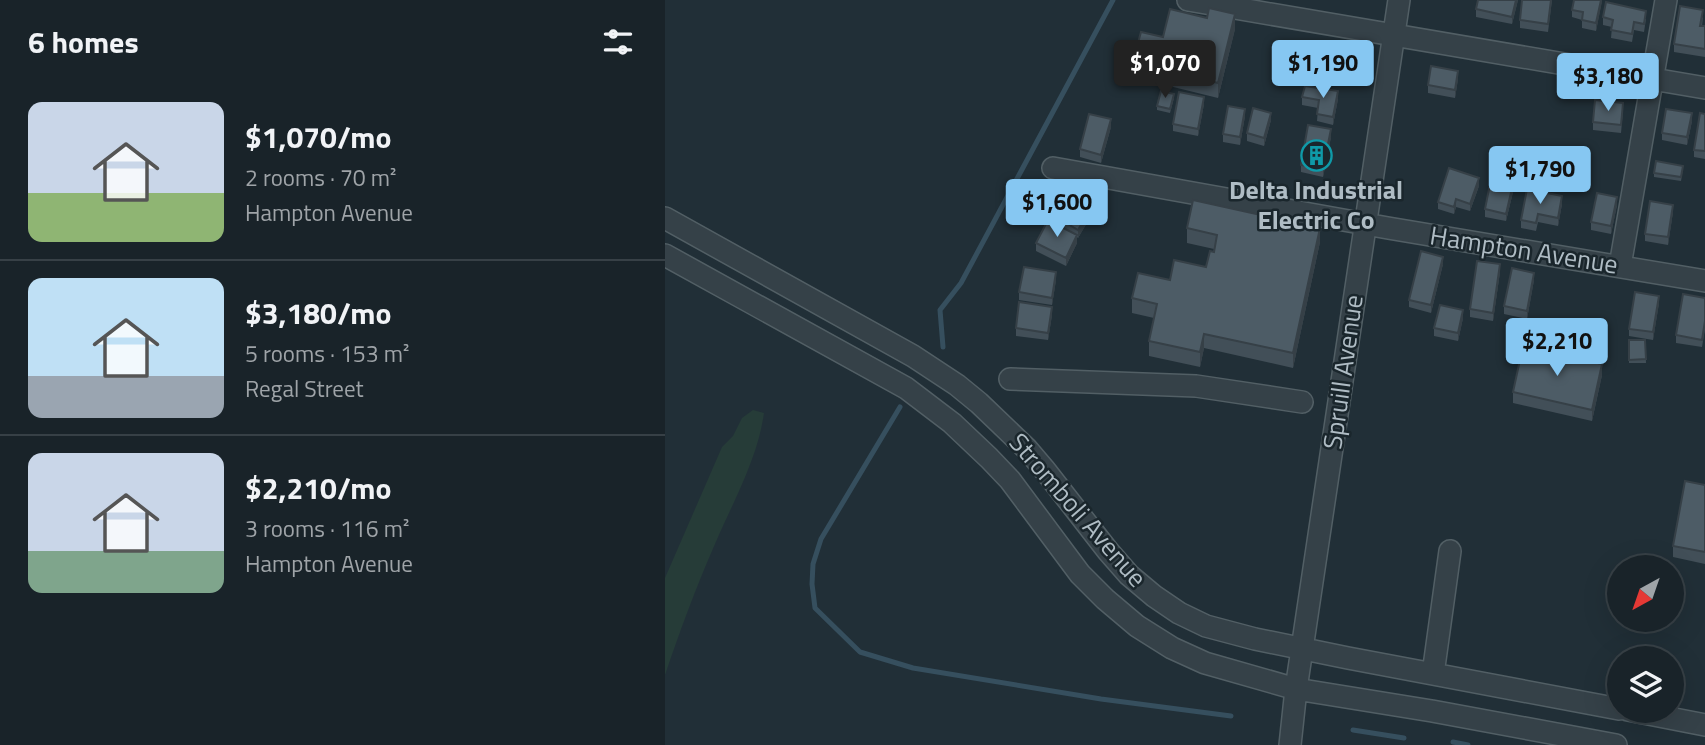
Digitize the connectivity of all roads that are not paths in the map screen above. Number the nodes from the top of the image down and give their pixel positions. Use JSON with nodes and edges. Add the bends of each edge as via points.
{"nodes":[{"id":1,"x":1188,"y":0,"type":"edge"},
{"id":2,"x":1399,"y":0,"type":"edge"},
{"id":3,"x":1667,"y":0,"type":"edge"},
{"id":4,"x":1394,"y":36,"type":"junction"},
{"id":5,"x":1653,"y":79,"type":"junction"},
{"id":6,"x":1705,"y":88,"type":"edge"},
{"id":7,"x":1053,"y":168,"type":"dead end"},
{"id":8,"x":665,"y":218,"type":"edge"},
{"id":9,"x":1364,"y":224,"type":"junction"},
{"id":10,"x":665,"y":255,"type":"edge"},
{"id":11,"x":1620,"y":266,"type":"junction"},
{"id":12,"x":1705,"y":281,"type":"edge"},
{"id":13,"x":1010,"y":379,"type":"dead end"},
{"id":14,"x":1302,"y":401,"type":"dead end"},
{"id":15,"x":1450,"y":551,"type":"dead end"},
{"id":16,"x":1303,"y":649,"type":"junction"},
{"id":17,"x":1433,"y":674,"type":"junction"},
{"id":18,"x":1296,"y":689,"type":"junction"},
{"id":19,"x":1607,"y":707,"type":"edge"},
{"id":20,"x":1684,"y":721,"type":"edge"},
{"id":21,"x":1705,"y":725,"type":"edge"},
{"id":22,"x":1290,"y":745,"type":"edge"},
{"id":23,"x":1616,"y":745,"type":"edge"}],
"edges":[{"from":1,"to":4,"type":"street"},
{"from":2,"to":4,"type":"street","name":"Spruill Avenue"},
{"from":3,"to":5,"type":"street"},
{"from":4,"to":5,"type":"street"},
{"from":4,"to":9,"type":"street","name":"Spruill Avenue"},
{"from":5,"to":6,"type":"street"},
{"from":5,"to":11,"type":"street"},
{"from":7,"to":9,"type":"street","name":"Hampton Avenue"},
{"from":8,"to":16,"type":"street","name":"Stromboli Avenue","via":[[957,385],[1006,427],[1129,575],[1179,613],[1206,626]]},
{"from":9,"to":11,"type":"street","name":"Hampton Avenue"},
{"from":9,"to":16,"type":"street","name":"Spruill Avenue"},
{"from":10,"to":18,"type":"street","name":"Stromboli Avenue","via":[[906,388],[952,423],[1032,508],[1080,574],[1137,626],[1205,663]]},
{"from":11,"to":12,"type":"street","name":"Hampton Avenue"},
{"from":13,"to":14,"type":"street","via":[[1196,386]]},
{"from":15,"to":17,"type":"street"},
{"from":16,"to":17,"type":"street","name":"Stromboli Avenue"},
{"from":16,"to":18,"type":"street","name":"Spruill Avenue"},
{"from":17,"to":19,"type":"street","name":"Stromboli Avenue"},
{"from":18,"to":22,"type":"street","name":"Spruill Avenue"},
{"from":18,"to":23,"type":"street","name":"Stromboli Avenue"},
{"from":20,"to":21,"type":"street"}]}
